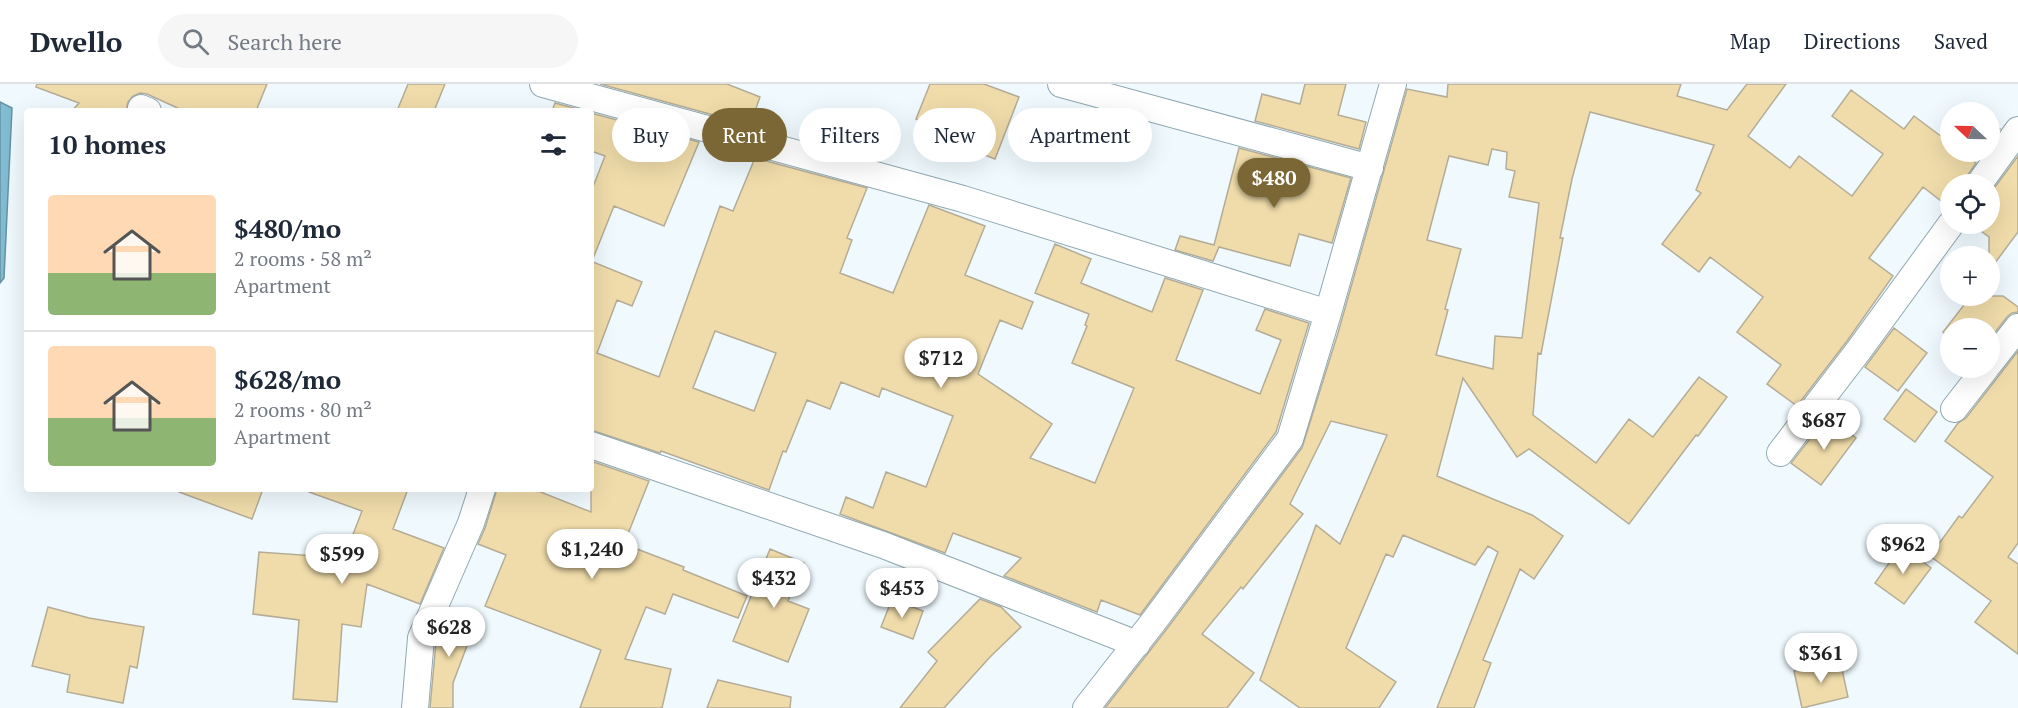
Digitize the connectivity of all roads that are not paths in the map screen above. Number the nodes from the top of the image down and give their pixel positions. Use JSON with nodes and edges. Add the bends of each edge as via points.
{"nodes":[{"id":1,"x":543,"y":84,"type":"edge"},
{"id":2,"x":1061,"y":84,"type":"edge"},
{"id":3,"x":1393,"y":84,"type":"edge"},
{"id":4,"x":2018,"y":130,"type":"edge"},
{"id":5,"x":1370,"y":168,"type":"junction"},
{"id":6,"x":1986,"y":174,"type":"edge"},
{"id":7,"x":1944,"y":234,"type":"edge"},
{"id":8,"x":1328,"y":314,"type":"junction"},
{"id":9,"x":2018,"y":327,"type":"edge"},
{"id":10,"x":2000,"y":350,"type":"edge"},
{"id":11,"x":1978,"y":378,"type":"edge"},
{"id":12,"x":1953,"y":410,"type":"dead end"},
{"id":13,"x":594,"y":446,"type":"edge"},
{"id":14,"x":1780,"y":453,"type":"dead end"},
{"id":15,"x":481,"y":492,"type":"edge"},
{"id":16,"x":1137,"y":644,"type":"junction"},
{"id":17,"x":415,"y":708,"type":"edge"},
{"id":18,"x":1086,"y":708,"type":"edge"}],
"edges":[{"from":1,"to":8,"type":"street","via":[[963,199]]},
{"from":2,"to":5,"type":"street"},
{"from":3,"to":5,"type":"street"},
{"from":4,"to":6,"type":"street"},
{"from":5,"to":8,"type":"street"},
{"from":7,"to":14,"type":"street"},
{"from":8,"to":16,"type":"street","via":[[1290,439]]},
{"from":9,"to":10,"type":"street"},
{"from":11,"to":12,"type":"street"},
{"from":13,"to":16,"type":"street","via":[[884,545]]},
{"from":15,"to":17,"type":"street","via":[[421,638]]},
{"from":16,"to":18,"type":"street"}]}
